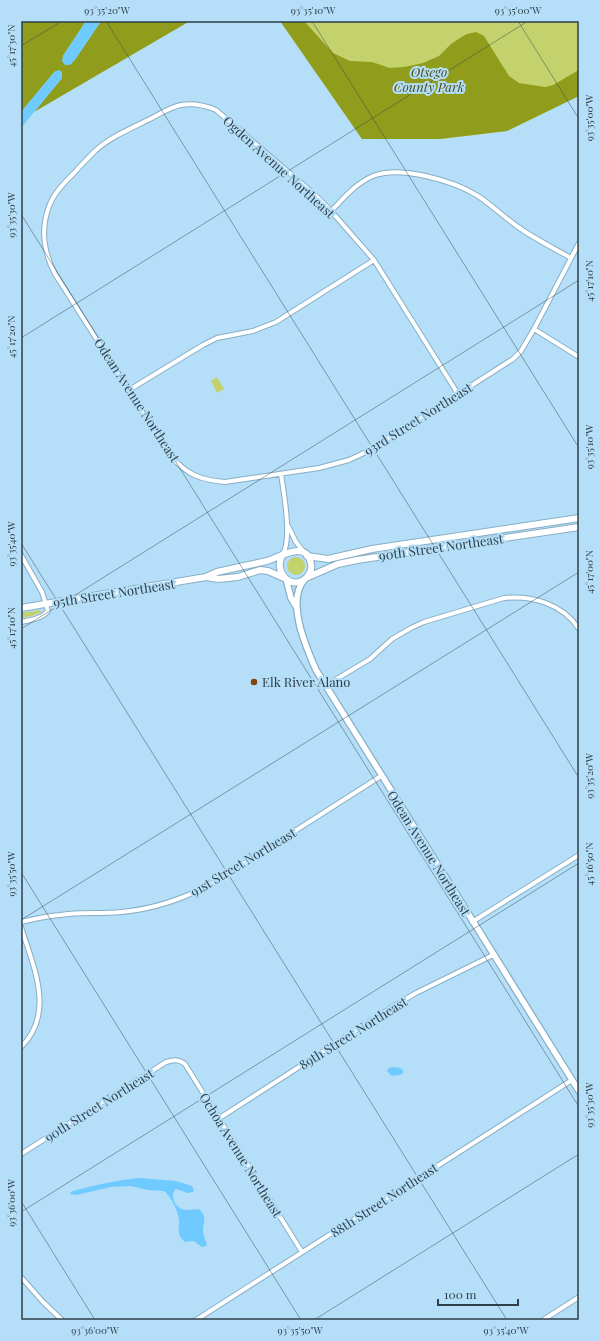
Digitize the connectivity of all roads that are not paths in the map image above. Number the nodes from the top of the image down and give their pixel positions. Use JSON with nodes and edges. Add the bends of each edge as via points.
{"nodes":[{"id":1,"x":331,"y":211,"type":"junction"},
{"id":2,"x":46,"y":214,"type":"joint"},
{"id":3,"x":579,"y":243,"type":"edge"},
{"id":4,"x":571,"y":258,"type":"junction"},
{"id":5,"x":374,"y":260,"type":"junction"},
{"id":6,"x":534,"y":329,"type":"junction"},
{"id":7,"x":579,"y":357,"type":"edge"},
{"id":8,"x":129,"y":390,"type":"junction"},
{"id":9,"x":458,"y":394,"type":"junction"},
{"id":10,"x":281,"y":474,"type":"junction"},
{"id":11,"x":579,"y":518,"type":"edge"},
{"id":12,"x":288,"y":526,"type":"junction"},
{"id":13,"x":579,"y":527,"type":"edge"},
{"id":14,"x":284,"y":554,"type":"junction"},
{"id":15,"x":21,"y":555,"type":"edge"},
{"id":16,"x":307,"y":555,"type":"junction"},
{"id":17,"x":206,"y":577,"type":"junction"},
{"id":18,"x":305,"y":578,"type":"junction"},
{"id":19,"x":286,"y":579,"type":"junction"},
{"id":20,"x":46,"y":604,"type":"junction"},
{"id":21,"x":21,"y":608,"type":"edge"},
{"id":22,"x":297,"y":608,"type":"junction"},
{"id":23,"x":21,"y":622,"type":"edge"},
{"id":24,"x":579,"y":630,"type":"edge"},
{"id":25,"x":325,"y":686,"type":"junction"},
{"id":26,"x":381,"y":776,"type":"junction"},
{"id":27,"x":577,"y":856,"type":"edge"},
{"id":28,"x":579,"y":863,"type":"edge"},
{"id":29,"x":21,"y":922,"type":"edge"},
{"id":30,"x":472,"y":922,"type":"junction"},
{"id":31,"x":21,"y":927,"type":"edge"},
{"id":32,"x":493,"y":954,"type":"junction"},
{"id":33,"x":21,"y":1047,"type":"edge"},
{"id":34,"x":178,"y":1060,"type":"joint"},
{"id":35,"x":572,"y":1080,"type":"junction"},
{"id":36,"x":579,"y":1091,"type":"edge"},
{"id":37,"x":218,"y":1119,"type":"junction"},
{"id":38,"x":21,"y":1154,"type":"edge"},
{"id":39,"x":302,"y":1252,"type":"junction"},
{"id":40,"x":21,"y":1277,"type":"edge"},
{"id":41,"x":579,"y":1297,"type":"edge"},
{"id":42,"x":62,"y":1320,"type":"edge"},
{"id":43,"x":196,"y":1320,"type":"edge"},
{"id":44,"x":543,"y":1320,"type":"edge"}],
"edges":[{"from":1,"to":2,"type":"street","name":"Ogden Avenue Northeast","via":[[216,110],[202,105],[184,105],[169,109],[96,150],[67,179]]},
{"from":1,"to":4,"type":"street","via":[[364,181],[382,173],[410,172],[456,185],[479,196],[522,230]]},
{"from":1,"to":5,"type":"street","name":"Ogden Avenue Northeast"},
{"from":2,"to":8,"type":"street","name":"Odean Avenue Northeast","via":[[44,243],[50,263]]},
{"from":3,"to":4,"type":"street","name":"93rd Street Northeast"},
{"from":4,"to":6,"type":"street","name":"93rd Street Northeast"},
{"from":5,"to":8,"type":"street","via":[[276,322],[217,338]]},
{"from":5,"to":9,"type":"street","name":"Ogden Avenue Northeast"},
{"from":6,"to":7,"type":"street"},
{"from":6,"to":9,"type":"street","name":"93rd Street Northeast","via":[[517,356]]},
{"from":8,"to":10,"type":"street","name":"Odean Avenue Northeast","via":[[171,456],[193,475],[210,481],[224,482]]},
{"from":9,"to":10,"type":"street","name":"93rd Street Northeast","via":[[350,460]]},
{"from":10,"to":12,"type":"street"},
{"from":11,"to":16,"type":"main road","name":"90th Street Northeast","via":[[372,549],[328,559]]},
{"from":12,"to":14,"type":"street","via":[[287,548]]},
{"from":12,"to":16,"type":"street","via":[[296,542]]},
{"from":13,"to":18,"type":"main road","name":"90th Street Northeast","via":[[357,560],[333,566]]},
{"from":14,"to":16,"type":"main road","via":[[298,550]]},
{"from":14,"to":17,"type":"main road"},
{"from":14,"to":19,"type":"main road","via":[[280,568]]},
{"from":15,"to":20,"type":"street"},
{"from":16,"to":18,"type":"main road","via":[[311,567]]},
{"from":17,"to":19,"type":"main road","via":[[218,580],[260,570]]},
{"from":17,"to":20,"type":"main road","name":"95th Street Northeast"},
{"from":18,"to":19,"type":"main road","via":[[294,582]]},
{"from":18,"to":22,"type":"street","name":"Odean Avenue Northeast","via":[[298,590]]},
{"from":19,"to":22,"type":"street","name":"Odean Avenue Northeast","via":[[291,598]]},
{"from":20,"to":21,"type":"main road","name":"95th Street Northeast"},
{"from":20,"to":23,"type":"street","via":[[48,611],[45,614],[35,620]]},
{"from":22,"to":25,"type":"street","name":"Odean Avenue Northeast","via":[[307,651]]},
{"from":24,"to":25,"type":"street","via":[[571,618],[559,609],[530,598],[504,598],[424,622],[400,633],[370,658]]},
{"from":25,"to":26,"type":"street","name":"Odean Avenue Northeast"},
{"from":26,"to":29,"type":"street","name":"91st Street Northeast","via":[[216,882],[188,895],[149,908],[115,913],[61,914]]},
{"from":26,"to":30,"type":"street","name":"Odean Avenue Northeast"},
{"from":27,"to":28,"type":"street"},
{"from":27,"to":30,"type":"street"},
{"from":30,"to":32,"type":"street","name":"Odean Avenue Northeast"},
{"from":31,"to":33,"type":"street","via":[[40,996],[40,1013],[34,1030]]},
{"from":32,"to":35,"type":"street","name":"Odean Avenue Northeast"},
{"from":32,"to":37,"type":"street","name":"89th Street Northeast","via":[[403,1001]]},
{"from":34,"to":37,"type":"street","name":"Ochoa Avenue Northeast","via":[[185,1064]]},
{"from":34,"to":38,"type":"street","name":"90th Street Northeast","via":[[166,1062]]},
{"from":35,"to":36,"type":"street","name":"Odean Avenue Northeast"},
{"from":35,"to":39,"type":"street","name":"88th Street Northeast"},
{"from":37,"to":39,"type":"street","name":"Ochoa Avenue Northeast"},
{"from":39,"to":43,"type":"street","name":"88th Street Northeast"},
{"from":40,"to":42,"type":"street"},
{"from":41,"to":44,"type":"street"}]}
